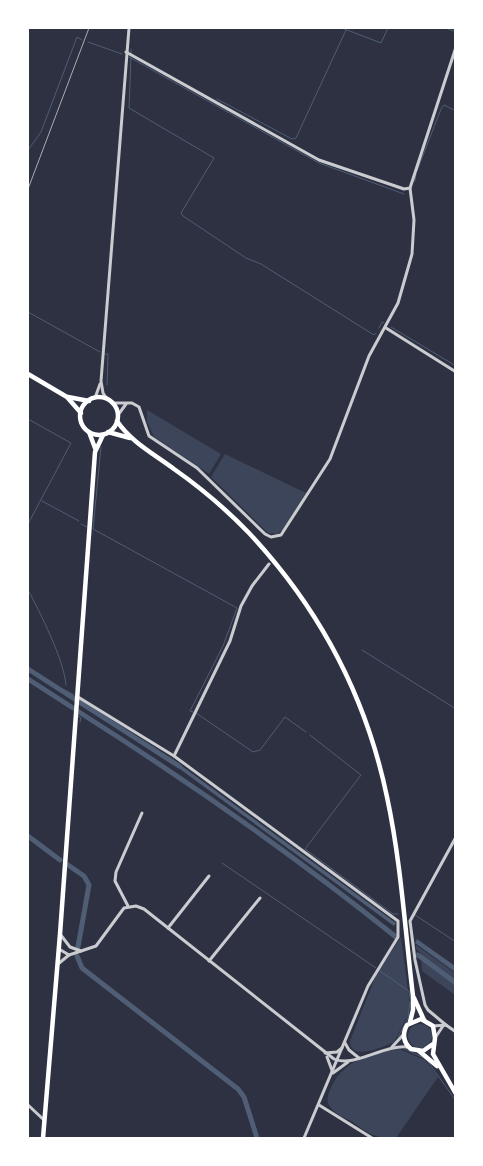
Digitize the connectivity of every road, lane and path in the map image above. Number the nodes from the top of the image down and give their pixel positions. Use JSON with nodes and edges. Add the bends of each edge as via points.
{"nodes":[{"id":1,"x":129,"y":28,"type":"edge"},
{"id":2,"x":456,"y":47,"type":"edge"},
{"id":3,"x":126,"y":52,"type":"junction"},
{"id":4,"x":410,"y":188,"type":"junction"},
{"id":5,"x":386,"y":328,"type":"junction"},
{"id":6,"x":456,"y":372,"type":"edge"},
{"id":7,"x":28,"y":374,"type":"edge"},
{"id":8,"x":101,"y":381,"type":"junction"},
{"id":9,"x":67,"y":397,"type":"junction"},
{"id":10,"x":95,"y":398,"type":"junction"},
{"id":11,"x":107,"y":399,"type":"junction"},
{"id":12,"x":89,"y":401,"type":"junction"},
{"id":13,"x":112,"y":403,"type":"junction"},
{"id":14,"x":126,"y":404,"type":"junction"},
{"id":15,"x":80,"y":413,"type":"junction"},
{"id":16,"x":117,"y":418,"type":"junction"},
{"id":17,"x":89,"y":432,"type":"junction"},
{"id":18,"x":108,"y":432,"type":"junction"},
{"id":19,"x":103,"y":435,"type":"junction"},
{"id":20,"x":133,"y":440,"type":"junction"},
{"id":21,"x":95,"y":452,"type":"junction"},
{"id":22,"x":269,"y":564,"type":"dead end"},
{"id":23,"x":77,"y":697,"type":"junction"},
{"id":24,"x":174,"y":756,"type":"junction"},
{"id":25,"x":142,"y":813,"type":"dead end"},
{"id":26,"x":456,"y":837,"type":"edge"},
{"id":27,"x":209,"y":876,"type":"dead end"},
{"id":28,"x":260,"y":898,"type":"dead end"},
{"id":29,"x":128,"y":906,"type":"junction"},
{"id":30,"x":168,"y":928,"type":"junction"},
{"id":31,"x":60,"y":934,"type":"junction"},
{"id":32,"x":70,"y":947,"type":"junction"},
{"id":33,"x":59,"y":949,"type":"junction"},
{"id":34,"x":82,"y":952,"type":"junction"},
{"id":35,"x":70,"y":955,"type":"junction"},
{"id":36,"x":209,"y":961,"type":"junction"},
{"id":37,"x":58,"y":964,"type":"junction"},
{"id":38,"x":413,"y":996,"type":"junction"},
{"id":39,"x":424,"y":1020,"type":"junction"},
{"id":40,"x":410,"y":1022,"type":"junction"},
{"id":41,"x":433,"y":1026,"type":"junction"},
{"id":42,"x":445,"y":1026,"type":"junction"},
{"id":43,"x":456,"y":1032,"type":"edge"},
{"id":44,"x":404,"y":1035,"type":"junction"},
{"id":45,"x":436,"y":1038,"type":"junction"},
{"id":46,"x":345,"y":1042,"type":"junction"},
{"id":47,"x":433,"y":1044,"type":"junction"},
{"id":48,"x":391,"y":1047,"type":"junction"},
{"id":49,"x":409,"y":1047,"type":"junction"},
{"id":50,"x":419,"y":1051,"type":"junction"},
{"id":51,"x":324,"y":1053,"type":"junction"},
{"id":52,"x":359,"y":1058,"type":"junction"},
{"id":53,"x":350,"y":1060,"type":"junction"},
{"id":54,"x":338,"y":1061,"type":"junction"},
{"id":55,"x":440,"y":1070,"type":"junction"},
{"id":56,"x":333,"y":1073,"type":"junction"},
{"id":57,"x":456,"y":1094,"type":"edge"},
{"id":58,"x":28,"y":1105,"type":"edge"},
{"id":59,"x":319,"y":1105,"type":"junction"},
{"id":60,"x":44,"y":1120,"type":"junction"},
{"id":61,"x":43,"y":1138,"type":"edge"},
{"id":62,"x":304,"y":1138,"type":"edge"},
{"id":63,"x":372,"y":1138,"type":"edge"}],
"edges":[{"from":1,"to":3,"type":"street"},
{"from":2,"to":4,"type":"street"},
{"from":3,"to":4,"type":"street","via":[[319,160],[396,187]]},
{"from":3,"to":8,"type":"street"},
{"from":4,"to":5,"type":"street","via":[[414,220],[410,267]]},
{"from":5,"to":6,"type":"street"},
{"from":5,"to":14,"type":"street","via":[[370,356],[330,459],[285,532],[276,537],[260,530],[197,468],[153,439],[146,432],[140,407]]},
{"from":7,"to":9,"type":"main road"},
{"from":8,"to":10,"type":"street"},
{"from":8,"to":11,"type":"street"},
{"from":9,"to":12,"type":"main road"},
{"from":9,"to":15,"type":"main road"},
{"from":10,"to":11,"type":"main road"},
{"from":10,"to":12,"type":"main road"},
{"from":11,"to":13,"type":"main road"},
{"from":12,"to":15,"type":"main road"},
{"from":13,"to":14,"type":"street"},
{"from":13,"to":16,"type":"main road"},
{"from":14,"to":16,"type":"street"},
{"from":15,"to":17,"type":"main road","via":[[82,424]]},
{"from":16,"to":18,"type":"main road"},
{"from":16,"to":20,"type":"main road"},
{"from":17,"to":19,"type":"main road"},
{"from":17,"to":21,"type":"main road"},
{"from":18,"to":19,"type":"main road"},
{"from":18,"to":20,"type":"main road"},
{"from":19,"to":21,"type":"main road"},
{"from":20,"to":38,"type":"main road","via":[[198,487],[253,538],[306,603],[345,670],[368,727],[388,798]]},
{"from":21,"to":23,"type":"main road"},
{"from":22,"to":24,"type":"street","via":[[241,606],[230,640]]},
{"from":23,"to":24,"type":"street"},
{"from":23,"to":31,"type":"main road"},
{"from":24,"to":46,"type":"street","via":[[398,921],[398,937],[368,986]]},
{"from":25,"to":29,"type":"street","via":[[116,872],[115,881]]},
{"from":26,"to":42,"type":"street","via":[[410,921],[425,1005]]},
{"from":27,"to":30,"type":"street"},
{"from":28,"to":36,"type":"street"},
{"from":29,"to":30,"type":"street","via":[[141,907]]},
{"from":29,"to":34,"type":"street","via":[[121,910],[96,946]]},
{"from":30,"to":36,"type":"street"},
{"from":31,"to":32,"type":"street"},
{"from":31,"to":33,"type":"main road"},
{"from":32,"to":33,"type":"street"},
{"from":32,"to":34,"type":"street"},
{"from":33,"to":35,"type":"street"},
{"from":33,"to":37,"type":"main road"},
{"from":34,"to":35,"type":"street"},
{"from":35,"to":37,"type":"street"},
{"from":36,"to":51,"type":"street"},
{"from":37,"to":60,"type":"main road"},
{"from":38,"to":39,"type":"main road"},
{"from":38,"to":40,"type":"main road"},
{"from":39,"to":40,"type":"main road"},
{"from":39,"to":41,"type":"main road"},
{"from":40,"to":44,"type":"main road"},
{"from":41,"to":42,"type":"street"},
{"from":41,"to":45,"type":"main road"},
{"from":42,"to":43,"type":"street"},
{"from":42,"to":45,"type":"street"},
{"from":44,"to":48,"type":"street"},
{"from":44,"to":49,"type":"main road"},
{"from":45,"to":47,"type":"main road"},
{"from":46,"to":51,"type":"street","via":[[337,1052]]},
{"from":46,"to":52,"type":"street"},
{"from":46,"to":54,"type":"street"},
{"from":47,"to":50,"type":"main road"},
{"from":47,"to":55,"type":"main road","via":[[433,1054]]},
{"from":48,"to":49,"type":"street"},
{"from":48,"to":52,"type":"street"},
{"from":49,"to":50,"type":"main road"},
{"from":50,"to":55,"type":"main road"},
{"from":51,"to":54,"type":"street"},
{"from":51,"to":56,"type":"street"},
{"from":52,"to":53,"type":"street"},
{"from":53,"to":54,"type":"street"},
{"from":53,"to":56,"type":"street"},
{"from":54,"to":56,"type":"street"},
{"from":55,"to":57,"type":"main road"},
{"from":56,"to":59,"type":"street"},
{"from":58,"to":60,"type":"street"},
{"from":59,"to":62,"type":"street"},
{"from":59,"to":63,"type":"street"},
{"from":60,"to":61,"type":"main road"}]}
